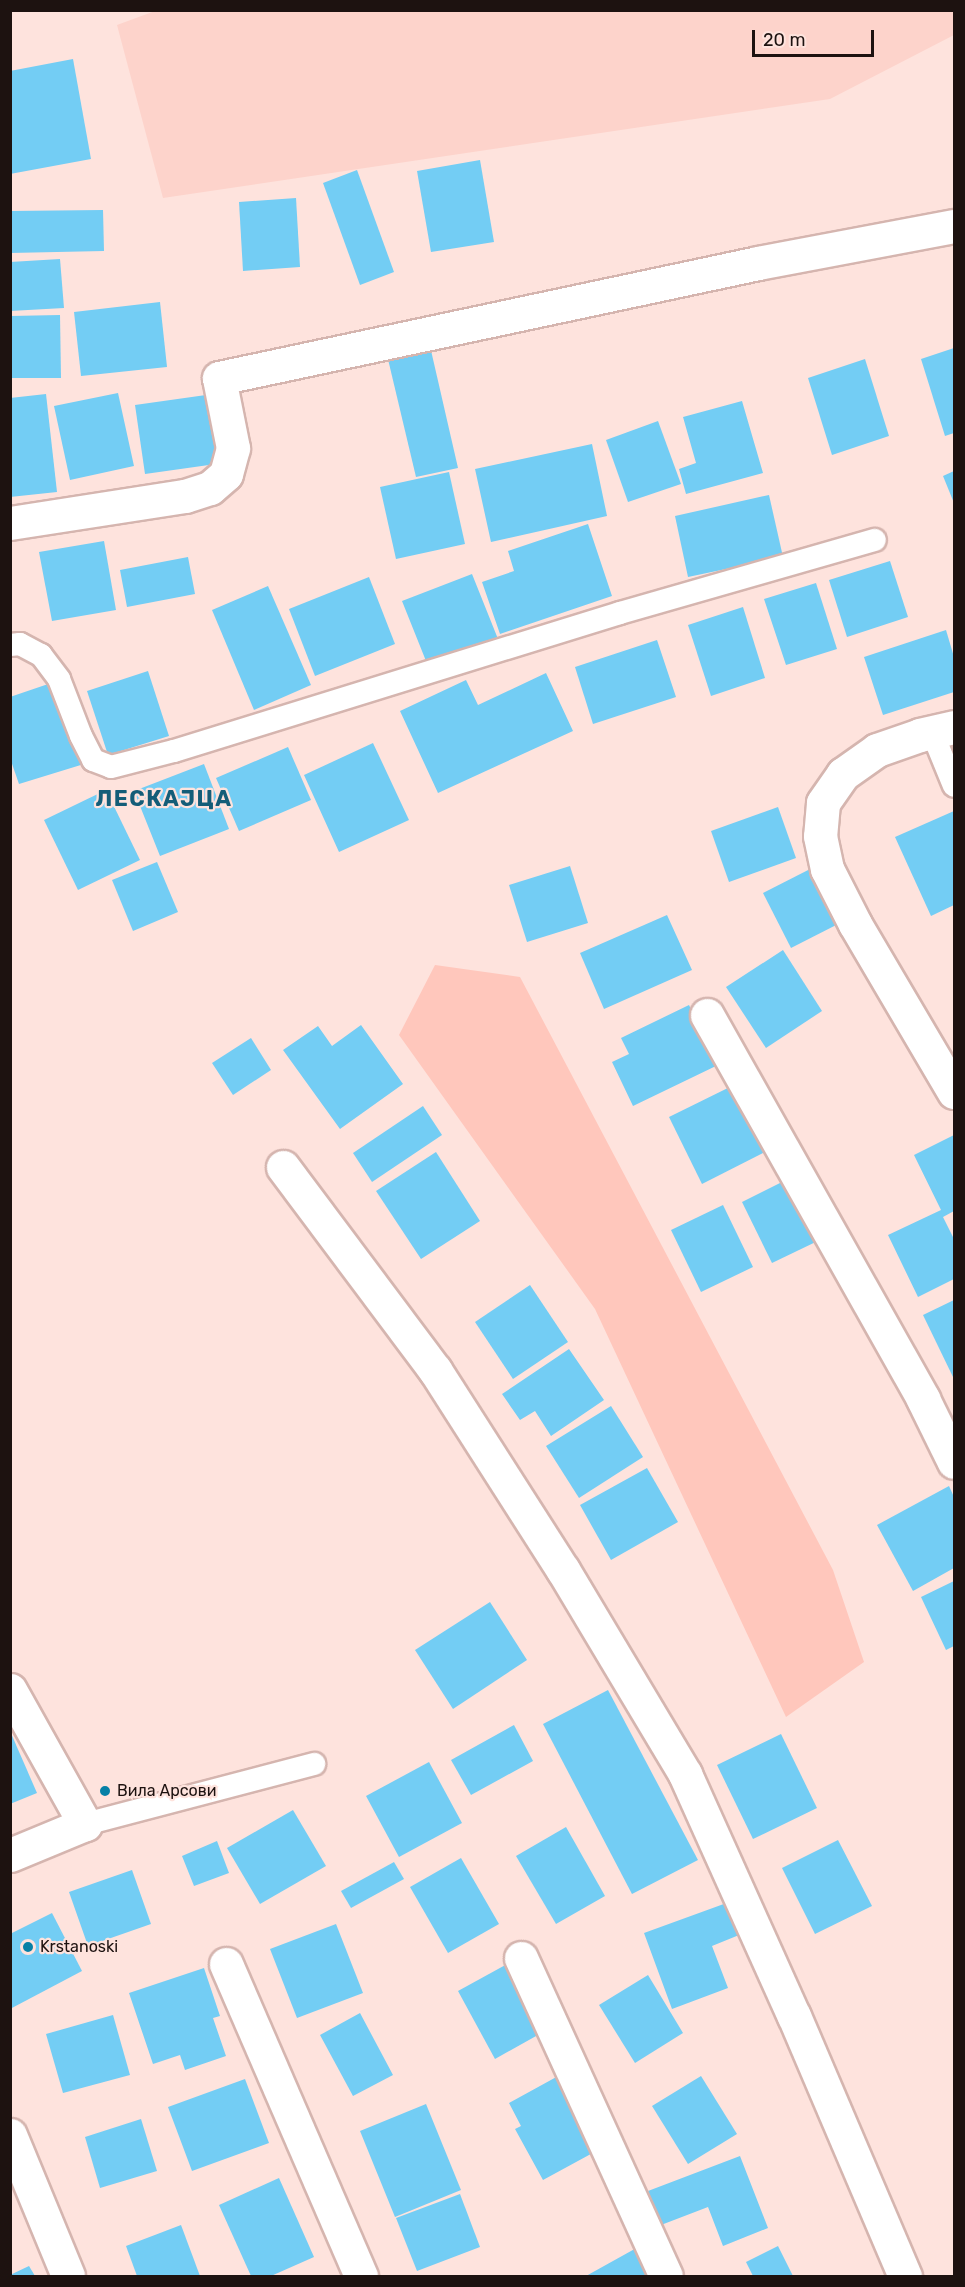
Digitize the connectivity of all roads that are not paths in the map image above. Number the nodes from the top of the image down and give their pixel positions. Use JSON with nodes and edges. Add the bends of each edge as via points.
{"nodes":[{"id":1,"x":954,"y":226,"type":"edge"},
{"id":2,"x":10,"y":523,"type":"edge"},
{"id":3,"x":875,"y":540,"type":"dead end"},
{"id":4,"x":10,"y":645,"type":"edge"},
{"id":5,"x":943,"y":730,"type":"edge"},
{"id":6,"x":954,"y":786,"type":"edge"},
{"id":7,"x":707,"y":1015,"type":"dead end"},
{"id":8,"x":954,"y":1092,"type":"edge"},
{"id":9,"x":283,"y":1167,"type":"dead end"},
{"id":10,"x":954,"y":1462,"type":"edge"},
{"id":11,"x":10,"y":1690,"type":"edge"},
{"id":12,"x":314,"y":1764,"type":"dead end"},
{"id":13,"x":85,"y":1824,"type":"junction"},
{"id":14,"x":10,"y":1855,"type":"edge"},
{"id":15,"x":521,"y":1958,"type":"dead end"},
{"id":16,"x":226,"y":1964,"type":"dead end"},
{"id":17,"x":10,"y":2134,"type":"edge"},
{"id":18,"x":68,"y":2277,"type":"edge"},
{"id":19,"x":361,"y":2277,"type":"edge"},
{"id":20,"x":666,"y":2277,"type":"edge"},
{"id":21,"x":905,"y":2277,"type":"edge"}],
"edges":[{"from":1,"to":2,"type":"street","via":[[758,263],[219,378],[232,448],[226,474],[210,488],[185,496]]},
{"from":3,"to":4,"type":"lane","via":[[620,613],[174,752],[111,767],[93,760],[59,679],[42,655],[20,644]]},
{"from":5,"to":6,"type":"lane"},
{"from":5,"to":8,"type":"street","via":[[877,750],[843,774],[823,803],[820,836],[827,869],[855,924]]},
{"from":7,"to":10,"type":"street","via":[[923,1399]]},
{"from":9,"to":21,"type":"street","via":[[435,1370],[564,1570],[685,1774]]},
{"from":11,"to":13,"type":"street"},
{"from":12,"to":13,"type":"lane"},
{"from":13,"to":14,"type":"street"},
{"from":15,"to":20,"type":"street"},
{"from":16,"to":19,"type":"street"},
{"from":17,"to":18,"type":"street"}]}
